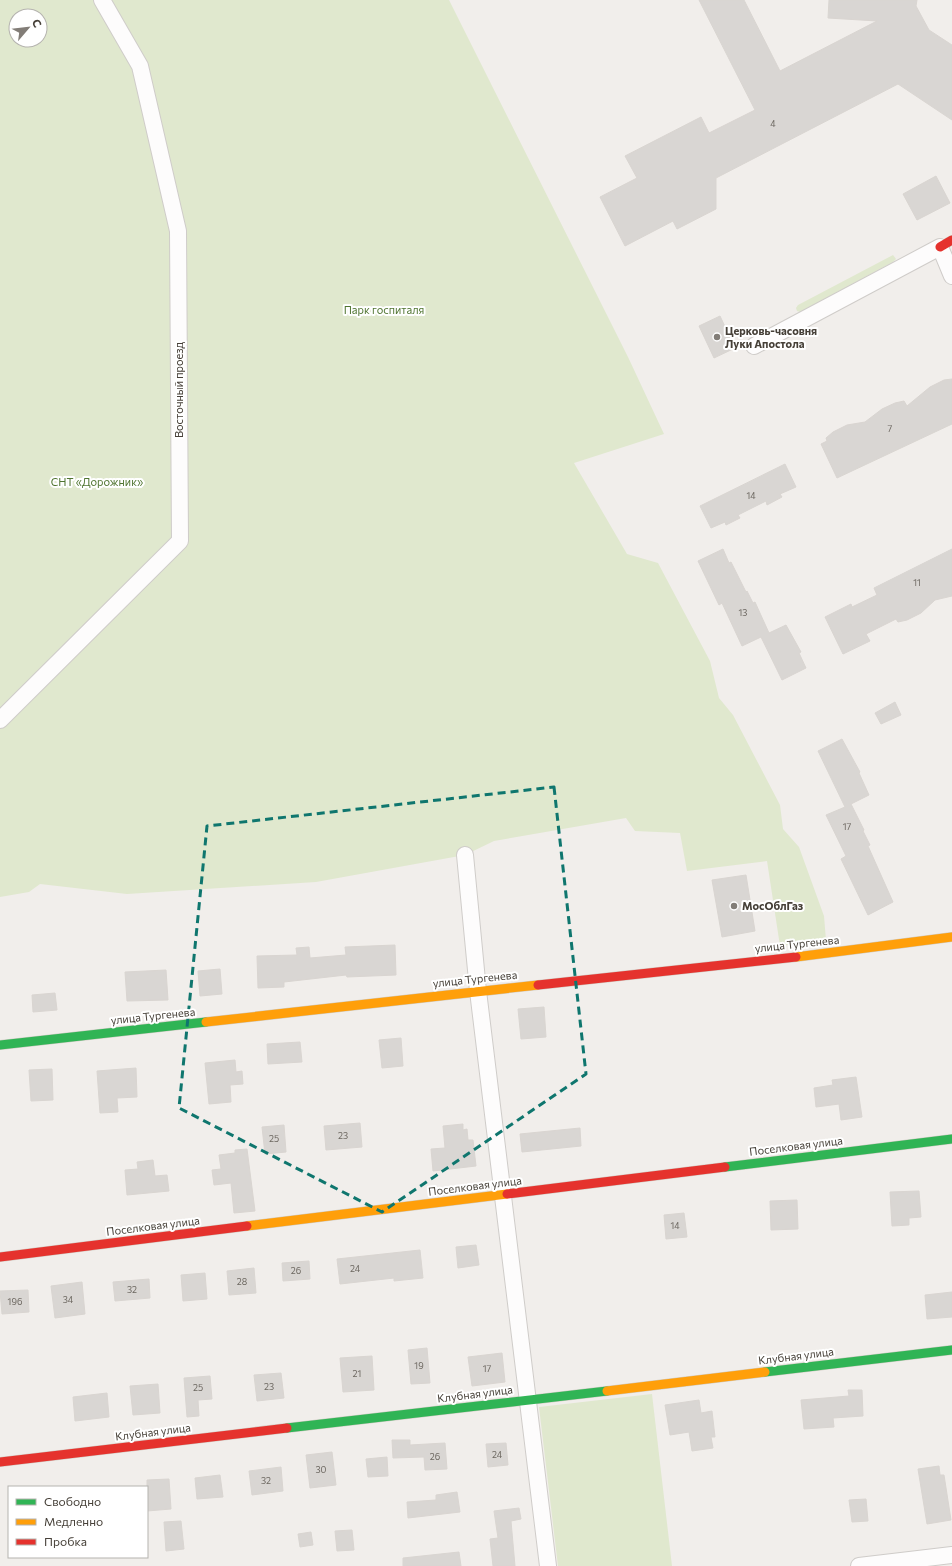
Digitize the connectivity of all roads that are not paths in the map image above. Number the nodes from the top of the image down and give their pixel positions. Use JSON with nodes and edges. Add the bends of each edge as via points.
{"nodes":[{"id":1,"x":102,"y":0,"type":"edge"},
{"id":2,"x":946,"y":244,"type":"edge"},
{"id":3,"x":952,"y":276,"type":"edge"},
{"id":4,"x":754,"y":346,"type":"dead end"},
{"id":5,"x":0,"y":720,"type":"edge"},
{"id":6,"x":465,"y":855,"type":"dead end"},
{"id":7,"x":952,"y":937,"type":"edge"},
{"id":8,"x":478,"y":991,"type":"junction"},
{"id":9,"x":0,"y":1045,"type":"edge"},
{"id":10,"x":952,"y":1139,"type":"edge"},
{"id":11,"x":503,"y":1195,"type":"junction"},
{"id":12,"x":0,"y":1257,"type":"edge"},
{"id":13,"x":952,"y":1350,"type":"edge"},
{"id":14,"x":528,"y":1400,"type":"junction"},
{"id":15,"x":0,"y":1462,"type":"edge"},
{"id":16,"x":952,"y":1555,"type":"edge"},
{"id":17,"x":548,"y":1566,"type":"edge"},
{"id":18,"x":859,"y":1566,"type":"edge"}],
"edges":[{"from":1,"to":5,"type":"street","name":"Восточный проезд","via":[[140,66],[178,231],[180,541]]},
{"from":2,"to":3,"type":"street"},
{"from":2,"to":4,"type":"street"},
{"from":6,"to":8,"type":"street"},
{"from":7,"to":8,"type":"street","name":"улица Тургенева","via":[[857,950]]},
{"from":8,"to":9,"type":"street","name":"улица Тургенева"},
{"from":8,"to":11,"type":"street"},
{"from":10,"to":11,"type":"street","name":"Поселковая улица"},
{"from":11,"to":12,"type":"street","name":"Поселковая улица"},
{"from":11,"to":14,"type":"street"},
{"from":13,"to":14,"type":"street","name":"Клубная улица"},
{"from":14,"to":15,"type":"street","name":"Клубная улица"},
{"from":14,"to":17,"type":"street"},
{"from":16,"to":18,"type":"street"}]}
